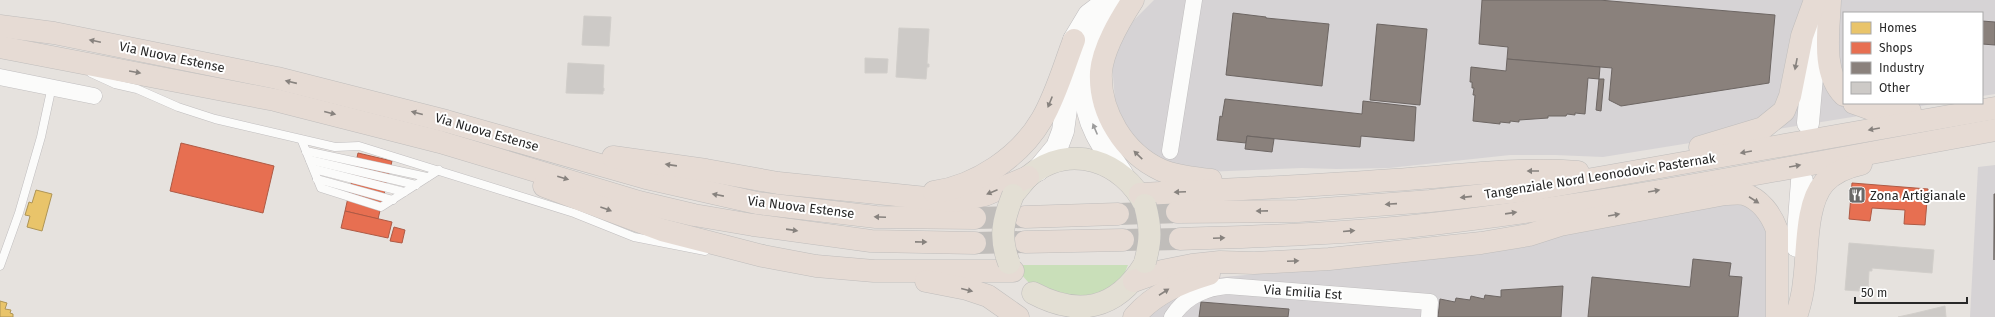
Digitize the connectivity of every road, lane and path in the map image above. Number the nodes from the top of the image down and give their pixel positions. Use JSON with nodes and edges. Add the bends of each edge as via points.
{"nodes":[{"id":1,"x":1109,"y":0,"type":"edge"},
{"id":2,"x":1126,"y":0,"type":"edge"},
{"id":3,"x":1133,"y":0,"type":"edge"},
{"id":4,"x":1815,"y":0,"type":"edge"},
{"id":5,"x":1830,"y":0,"type":"edge"},
{"id":6,"x":1192,"y":3,"type":"edge"},
{"id":7,"x":0,"y":18,"type":"edge"},
{"id":8,"x":0,"y":26,"type":"edge"},
{"id":9,"x":54,"y":33,"type":"junction"},
{"id":10,"x":1074,"y":40,"type":"junction"},
{"id":11,"x":6,"y":48,"type":"edge"},
{"id":12,"x":0,"y":77,"type":"edge"},
{"id":13,"x":52,"y":86,"type":"junction"},
{"id":14,"x":1843,"y":94,"type":"edge"},
{"id":15,"x":94,"y":96,"type":"dead end"},
{"id":16,"x":1857,"y":104,"type":"edge"},
{"id":17,"x":1995,"y":104,"type":"edge"},
{"id":18,"x":1995,"y":108,"type":"edge"},
{"id":19,"x":446,"y":120,"type":"junction"},
{"id":20,"x":1808,"y":123,"type":"dead end"},
{"id":21,"x":1995,"y":131,"type":"edge"},
{"id":22,"x":302,"y":141,"type":"junction"},
{"id":23,"x":440,"y":142,"type":"junction"},
{"id":24,"x":306,"y":150,"type":"junction"},
{"id":25,"x":1170,"y":151,"type":"dead end"},
{"id":26,"x":310,"y":160,"type":"junction"},
{"id":27,"x":314,"y":170,"type":"junction"},
{"id":28,"x":439,"y":170,"type":"junction"},
{"id":29,"x":1033,"y":173,"type":"junction"},
{"id":30,"x":1122,"y":174,"type":"junction"},
{"id":31,"x":1614,"y":175,"type":"junction"},
{"id":32,"x":427,"y":177,"type":"junction"},
{"id":33,"x":1395,"y":180,"type":"junction"},
{"id":34,"x":1802,"y":181,"type":"dead end"},
{"id":35,"x":416,"y":185,"type":"junction"},
{"id":36,"x":404,"y":192,"type":"junction"},
{"id":37,"x":905,"y":195,"type":"junction"},
{"id":38,"x":1624,"y":196,"type":"junction"},
{"id":39,"x":1143,"y":200,"type":"junction"},
{"id":40,"x":1177,"y":212,"type":"tunnel mouth"},
{"id":41,"x":1118,"y":214,"type":"tunnel mouth"},
{"id":42,"x":1026,"y":216,"type":"tunnel mouth"},
{"id":43,"x":975,"y":218,"type":"tunnel mouth"},
{"id":44,"x":1123,"y":240,"type":"tunnel mouth"},
{"id":45,"x":1180,"y":240,"type":"tunnel mouth"},
{"id":46,"x":1024,"y":242,"type":"tunnel mouth"},
{"id":47,"x":975,"y":243,"type":"tunnel mouth"},
{"id":48,"x":1424,"y":248,"type":"junction"},
{"id":49,"x":763,"y":256,"type":"junction"},
{"id":50,"x":1254,"y":263,"type":"junction"},
{"id":51,"x":0,"y":266,"type":"edge"},
{"id":52,"x":1011,"y":267,"type":"junction"},
{"id":53,"x":874,"y":271,"type":"junction"},
{"id":54,"x":1134,"y":281,"type":"junction"},
{"id":55,"x":1033,"y":293,"type":"junction"},
{"id":56,"x":1099,"y":310,"type":"edge"},
{"id":57,"x":1018,"y":317,"type":"edge"},
{"id":58,"x":1049,"y":317,"type":"edge"},
{"id":59,"x":1134,"y":317,"type":"edge"},
{"id":60,"x":1172,"y":317,"type":"edge"},
{"id":61,"x":1429,"y":317,"type":"edge"},
{"id":62,"x":1777,"y":317,"type":"edge"},
{"id":63,"x":1789,"y":317,"type":"edge"},
{"id":64,"x":1796,"y":317,"type":"edge"}],
"edges":[{"from":1,"to":10,"type":"main road","via":[[1089,14]]},
{"from":30,"to":2,"type":"main road","one_way":true,"via":[[1096,132],[1085,93],[1091,49],[1099,31]]},
{"from":33,"to":3,"type":"highway","one_way":true,"via":[[1218,181],[1185,177],[1161,170],[1143,160],[1126,144],[1114,126],[1103,100],[1101,71],[1110,39]]},
{"from":4,"to":20,"type":"main road","via":[[1814,54]]},
{"from":4,"to":31,"type":"highway","one_way":true,"via":[[1802,36],[1790,96],[1784,110],[1776,119],[1751,133],[1678,153]]},
{"from":5,"to":14,"type":"highway","via":[[1828,57],[1832,78]]},
{"from":6,"to":25,"type":"street"},
{"from":7,"to":9,"type":"highway"},
{"from":8,"to":9,"type":"highway","name":"Via Nuova Estense"},
{"from":19,"to":9,"type":"highway","name":"Via Nuova Estense","one_way":true,"via":[[277,78]]},
{"from":10,"to":29,"type":"main road","via":[[1063,131],[1057,147]]},
{"from":10,"to":37,"type":"highway","one_way":true,"via":[[1042,120],[1009,158],[991,172],[962,185],[944,191]]},
{"from":11,"to":22,"type":"lane","via":[[81,69],[215,119]]},
{"from":11,"to":23,"type":"highway","name":"Via Nuova Estense","one_way":true,"via":[[274,100]]},
{"from":12,"to":13,"type":"street"},
{"from":13,"to":15,"type":"street"},
{"from":13,"to":51,"type":"lane","via":[[28,183]]},
{"from":16,"to":17,"type":"highway","via":[[1878,112]]},
{"from":18,"to":31,"type":"highway","name":"Tangenziale Nord Leonodovic Pasternak","one_way":true},
{"from":37,"to":19,"type":"highway","one_way":true,"via":[[778,183],[605,156]]},
{"from":43,"to":19,"type":"highway","name":"Via Nuova Estense","one_way":true,"via":[[876,217],[757,203],[646,178]]},
{"from":38,"to":21,"type":"highway","name":"Tangenziale Nord Leonodovic Pasternak","one_way":true},
{"from":21,"to":64,"type":"highway","via":[[1843,170],[1824,184],[1816,195],[1812,207],[1804,282]]},
{"from":22,"to":24,"type":"lane"},
{"from":22,"to":28,"type":"lane","via":[[335,147],[359,146]]},
{"from":23,"to":47,"type":"highway","name":"Via Nuova Estense","one_way":true,"via":[[639,202],[694,215],[872,241]]},
{"from":23,"to":49,"type":"highway","one_way":true,"via":[[547,188],[662,230]]},
{"from":24,"to":26,"type":"lane"},
{"from":24,"to":32,"type":"lane"},
{"from":26,"to":27,"type":"lane"},
{"from":26,"to":35,"type":"lane"},
{"from":27,"to":36,"type":"lane"},
{"from":27,"to":36,"type":"lane","via":[[317,179],[393,200]]},
{"from":28,"to":32,"type":"lane"},
{"from":28,"to":49,"type":"lane","via":[[574,213],[634,237],[680,248]]},
{"from":29,"to":30,"type":"main road","via":[[1060,160],[1077,159],[1099,162]]},
{"from":29,"to":37,"type":"highway","one_way":true,"via":[[985,195],[970,199],[940,200]]},
{"from":29,"to":52,"type":"main road","bridge":true,"via":[[1013,195],[1004,219],[1005,254]]},
{"from":30,"to":39,"type":"main road"},
{"from":31,"to":33,"type":"highway","one_way":true,"via":[[1531,171]]},
{"from":31,"to":40,"type":"highway","name":"Tangenziale Nord Leonodovic Pasternak","one_way":true,"via":[[1530,190],[1430,201],[1298,211]]},
{"from":32,"to":35,"type":"lane"},
{"from":33,"to":39,"type":"highway","one_way":true},
{"from":34,"to":63,"type":"main road","via":[[1794,286]]},
{"from":35,"to":36,"type":"lane"},
{"from":45,"to":38,"type":"highway","name":"Tangenziale Nord Leonodovic Pasternak","one_way":true,"via":[[1302,235],[1431,224]]},
{"from":38,"to":48,"type":"highway","via":[[1515,230]]},
{"from":39,"to":54,"type":"main road","bridge":true,"via":[[1150,223],[1150,242],[1145,262]]},
{"from":41,"to":42,"type":"highway"},
{"from":44,"to":46,"type":"highway"},
{"from":50,"to":48,"type":"highway","one_way":true,"via":[[1329,259]]},
{"from":48,"to":62,"type":"highway","one_way":true,"via":[[1481,243],[1529,235],[1560,225],[1725,194],[1743,194],[1766,209],[1773,218],[1777,230]]},
{"from":49,"to":53,"type":"highway","via":[[816,266]]},
{"from":50,"to":54,"type":"highway","via":[[1192,264]]},
{"from":59,"to":50,"type":"highway","one_way":true,"via":[[1144,305],[1181,282]]},
{"from":52,"to":53,"type":"highway"},
{"from":52,"to":55,"type":"main road"},
{"from":53,"to":57,"type":"highway","one_way":true,"via":[[967,289],[988,296]]},
{"from":54,"to":56,"type":"main road"},
{"from":55,"to":56,"type":"main road","via":[[1049,302],[1066,307]]},
{"from":55,"to":58,"type":"main road"},
{"from":60,"to":61,"type":"street","name":"Via Emilia Est","via":[[1195,295],[1204,290],[1227,286],[1430,302]]}]}
